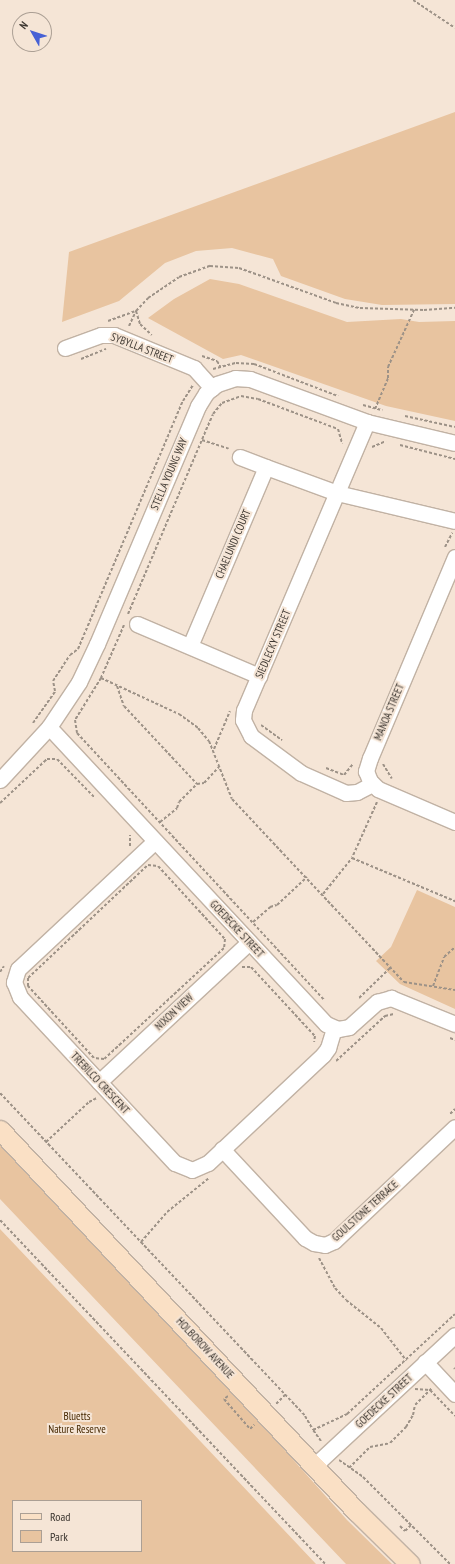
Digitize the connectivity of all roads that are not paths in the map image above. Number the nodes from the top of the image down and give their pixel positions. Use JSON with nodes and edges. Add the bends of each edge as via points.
{"nodes":[{"id":1,"x":65,"y":348,"type":"dead end"},
{"id":2,"x":202,"y":384,"type":"junction"},
{"id":3,"x":367,"y":422,"type":"junction"},
{"id":4,"x":455,"y":443,"type":"edge"},
{"id":5,"x":240,"y":457,"type":"road end"},
{"id":6,"x":266,"y":467,"type":"junction"},
{"id":7,"x":337,"y":493,"type":"junction"},
{"id":8,"x":455,"y":521,"type":"edge"},
{"id":9,"x":455,"y":557,"type":"edge"},
{"id":10,"x":137,"y":624,"type":"dead end"},
{"id":11,"x":190,"y":646,"type":"junction"},
{"id":12,"x":259,"y":676,"type":"junction"},
{"id":13,"x":49,"y":727,"type":"junction"},
{"id":14,"x":0,"y":780,"type":"edge"},
{"id":15,"x":372,"y":784,"type":"junction"},
{"id":16,"x":455,"y":822,"type":"edge"},
{"id":17,"x":155,"y":841,"type":"junction"},
{"id":18,"x":249,"y":942,"type":"junction"},
{"id":19,"x":334,"y":1028,"type":"junction"},
{"id":20,"x":452,"y":1030,"type":"edge"},
{"id":21,"x":103,"y":1087,"type":"junction"},
{"id":22,"x":452,"y":1121,"type":"edge"},
{"id":23,"x":0,"y":1130,"type":"edge"},
{"id":24,"x":222,"y":1149,"type":"junction"},
{"id":25,"x":455,"y":1334,"type":"edge"},
{"id":26,"x":425,"y":1362,"type":"junction"},
{"id":27,"x":455,"y":1394,"type":"edge"},
{"id":28,"x":314,"y":1466,"type":"junction"},
{"id":29,"x":410,"y":1564,"type":"edge"}],
"edges":[{"from":1,"to":2,"type":"street","name":"SYBYLLA STREET","via":[[104,334],[123,338],[192,367]]},
{"from":2,"to":3,"type":"street","name":"STELLA YOUNG WAY","via":[[229,379],[250,379]]},
{"from":2,"to":13,"type":"street","name":"STELLA YOUNG WAY","via":[[198,406],[89,663]]},
{"from":3,"to":4,"type":"street","name":"STELLA YOUNG WAY"},
{"from":3,"to":7,"type":"street","name":"SIEDLECKY STREET"},
{"from":5,"to":6,"type":"street"},
{"from":6,"to":7,"type":"street"},
{"from":6,"to":11,"type":"street","name":"CHAELUNDI COURT"},
{"from":7,"to":8,"type":"street"},
{"from":7,"to":12,"type":"street","name":"SIEDLECKY STREET"},
{"from":9,"to":15,"type":"street","name":"MANOA STREET","via":[[367,764],[367,774]]},
{"from":10,"to":11,"type":"street"},
{"from":11,"to":12,"type":"street"},
{"from":12,"to":15,"type":"street","name":"SIEDLECKY STREET","via":[[243,717],[244,727],[251,736],[294,769],[343,792],[358,792]]},
{"from":13,"to":14,"type":"street","name":"STELLA YOUNG WAY"},
{"from":13,"to":17,"type":"street","name":"GOEDECKE STREET"},
{"from":15,"to":16,"type":"street"},
{"from":17,"to":18,"type":"street","name":"GOEDECKE STREET"},
{"from":17,"to":21,"type":"street","name":"TREBILCO CRESCENT","via":[[21,966],[15,975],[15,986],[20,997]]},
{"from":18,"to":19,"type":"street","name":"GOEDECKE STREET","via":[[323,1022]]},
{"from":18,"to":21,"type":"street","name":"NIXON VIEW"},
{"from":19,"to":20,"type":"street","via":[[349,1027],[377,1002],[391,998]]},
{"from":19,"to":24,"type":"street","name":"TREBILCO CRESCENT","via":[[323,1055]]},
{"from":21,"to":24,"type":"street","name":"TREBILCO CRESCENT","via":[[181,1168],[198,1170]]},
{"from":22,"to":24,"type":"street","name":"GOULSTONE TERRACE","via":[[334,1241],[325,1244],[314,1243],[305,1238]]},
{"from":23,"to":28,"type":"main road","name":"HOLBOROW AVENUE"},
{"from":25,"to":26,"type":"street","name":"GOEDECKE STREET"},
{"from":26,"to":27,"type":"street"},
{"from":26,"to":28,"type":"street","name":"GOEDECKE STREET"},
{"from":28,"to":29,"type":"main road","name":"HOLBOROW AVENUE"}]}
